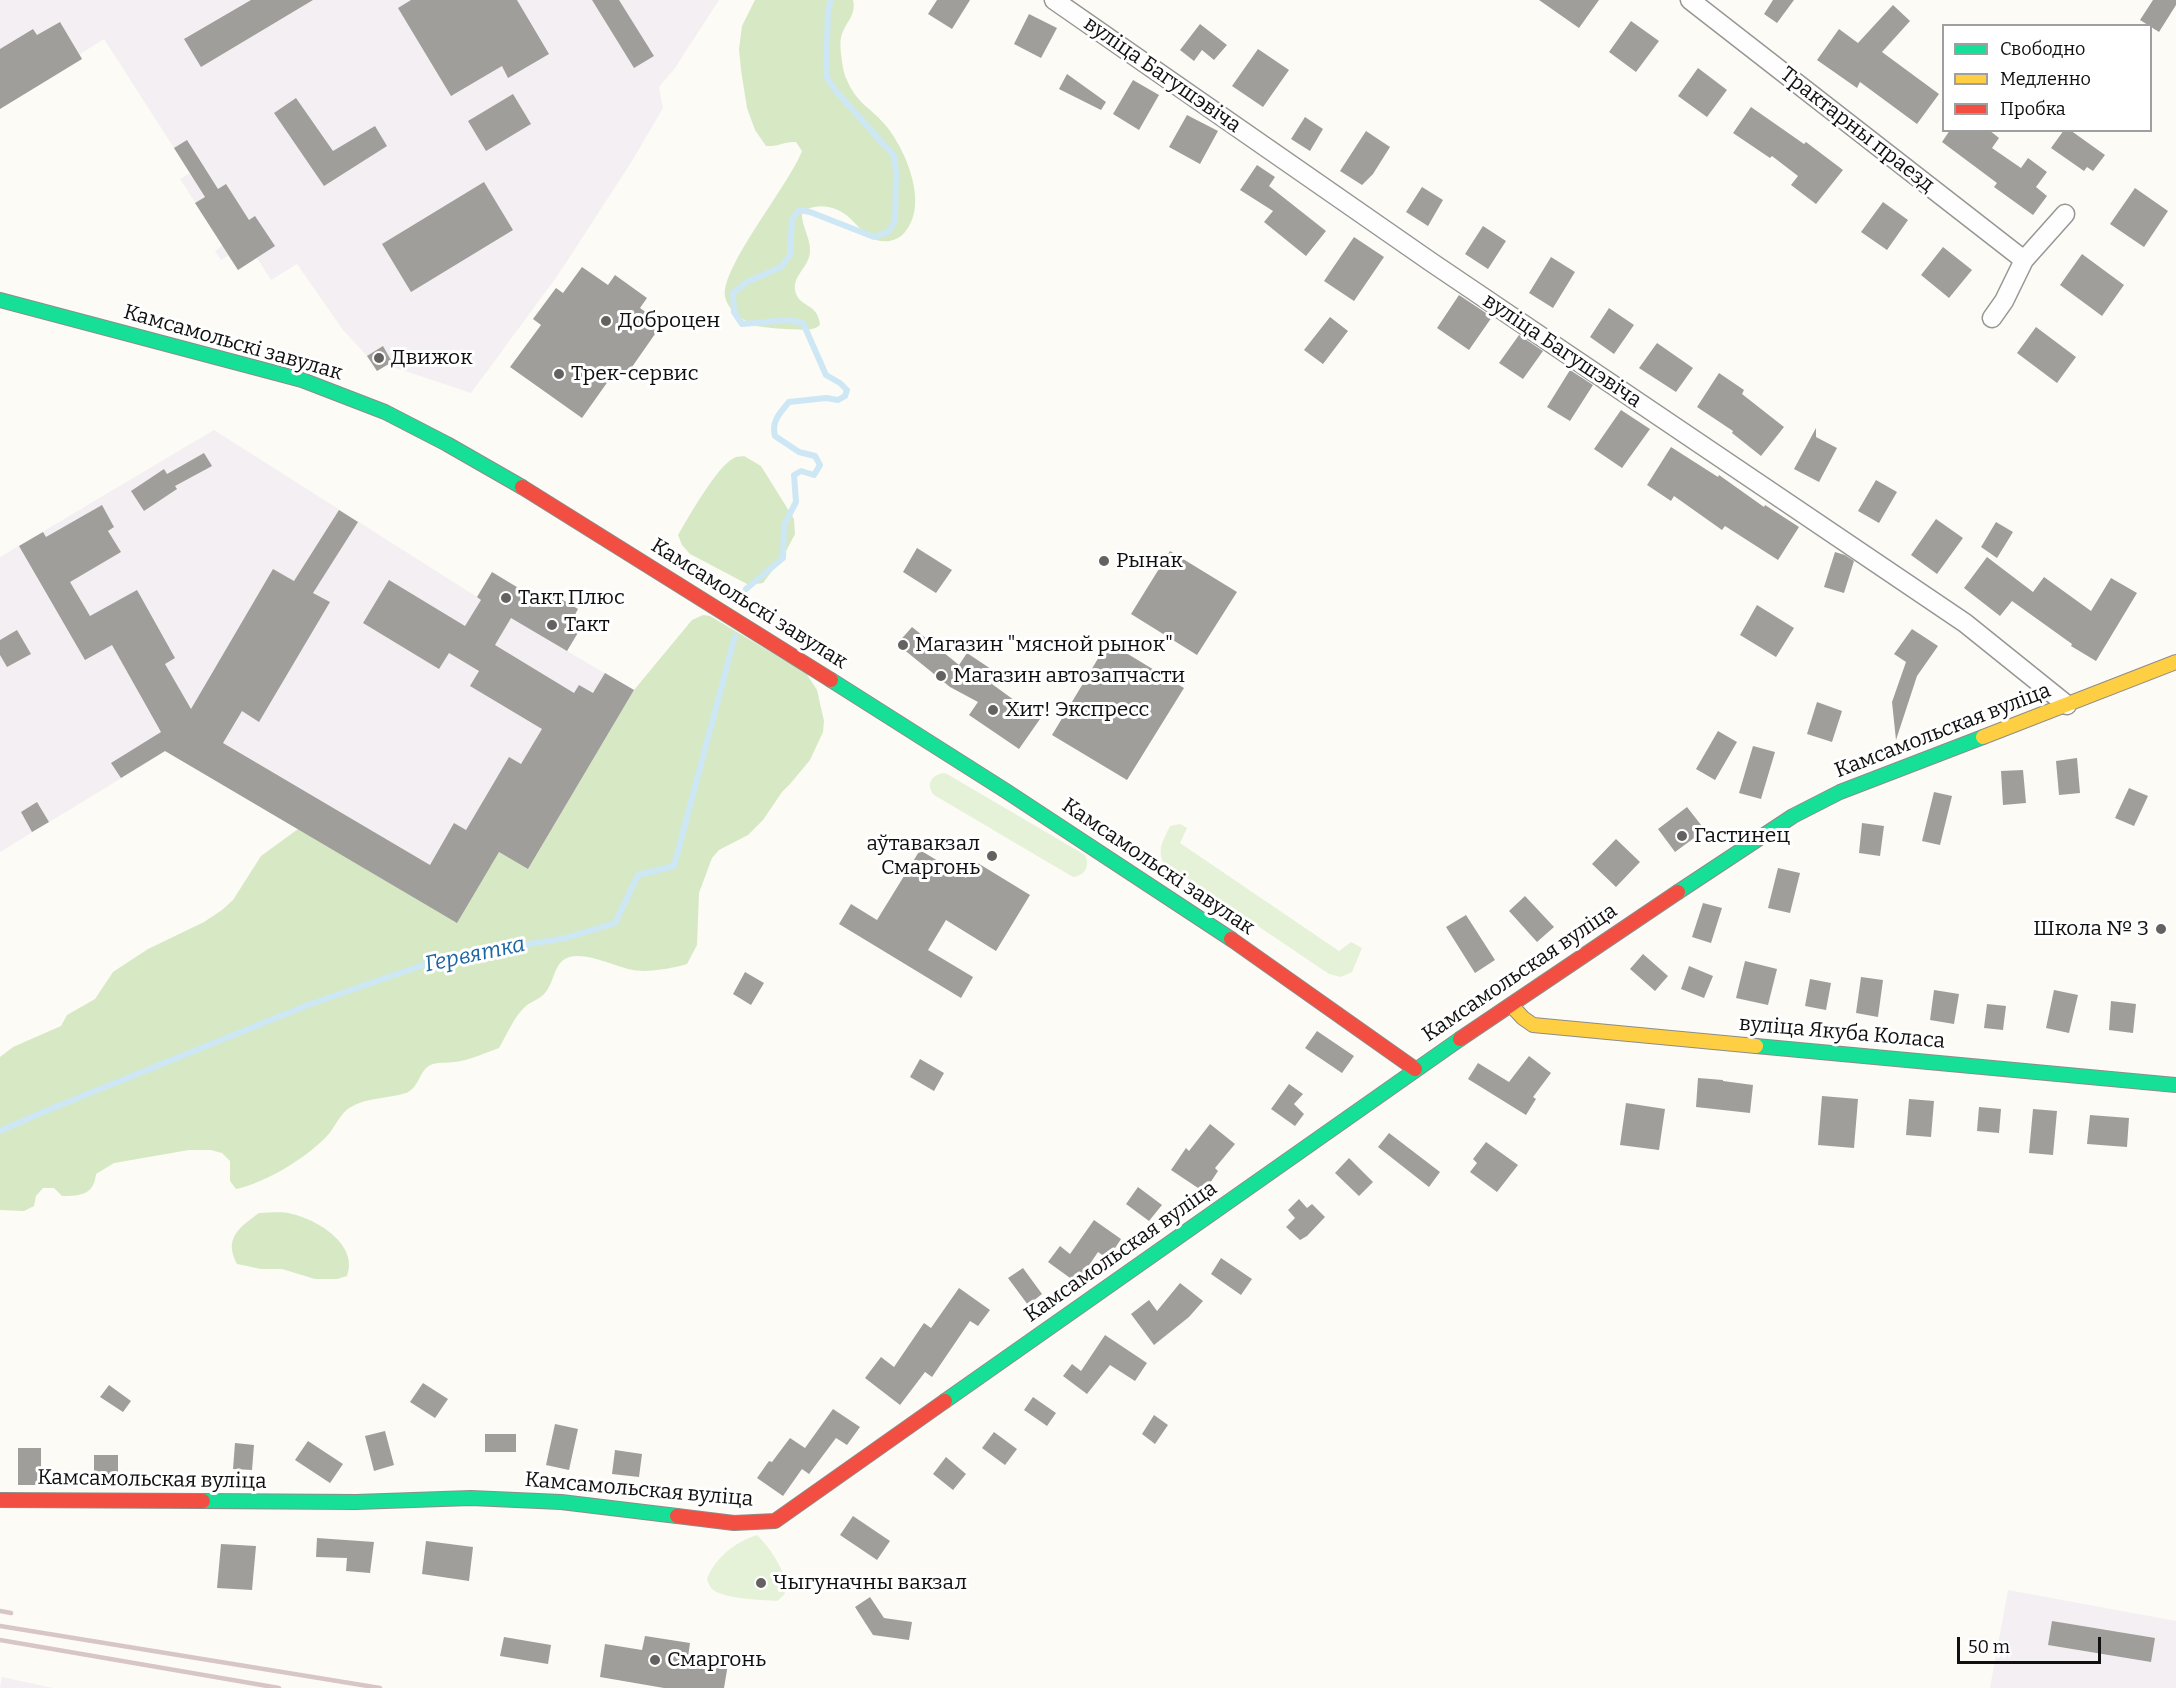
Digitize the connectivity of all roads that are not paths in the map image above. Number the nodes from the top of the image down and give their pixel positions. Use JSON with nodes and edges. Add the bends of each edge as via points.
{"nodes":[{"id":1,"x":1054,"y":0,"type":"edge"},
{"id":2,"x":1689,"y":0,"type":"edge"},
{"id":3,"x":2065,"y":214,"type":"dead end"},
{"id":4,"x":2024,"y":260,"type":"junction"},
{"id":5,"x":0,"y":300,"type":"edge"},
{"id":6,"x":1992,"y":318,"type":"dead end"},
{"id":7,"x":2176,"y":662,"type":"edge"},
{"id":8,"x":2067,"y":705,"type":"junction"},
{"id":9,"x":1511,"y":1005,"type":"junction"},
{"id":10,"x":1415,"y":1069,"type":"junction"},
{"id":11,"x":2176,"y":1085,"type":"edge"},
{"id":12,"x":0,"y":1500,"type":"edge"}],
"edges":[{"from":1,"to":8,"type":"street","name":"вуліца Багушэвіча","via":[[1431,262],[1965,623]]},
{"from":2,"to":4,"type":"street","name":"Трактарны праезд"},
{"from":3,"to":4,"type":"street"},
{"from":4,"to":6,"type":"street"},
{"from":5,"to":10,"type":"street","name":"Камсамольскі завулак","via":[[302,380],[385,412],[447,444],[552,505],[1024,802],[1202,919]]},
{"from":7,"to":8,"type":"street","name":"Камсамольская вуліца"},
{"from":8,"to":9,"type":"street","name":"Камсамольская вуліца","via":[[1840,792],[1793,816]]},
{"from":9,"to":10,"type":"street","name":"Камсамольская вуліца"},
{"from":9,"to":11,"type":"street","name":"вуліца Якуба Коласа","via":[[1533,1025]]},
{"from":10,"to":12,"type":"street","name":"Камсамольская вуліца","via":[[775,1521],[734,1523],[561,1502],[471,1498],[333,1502]]}]}
